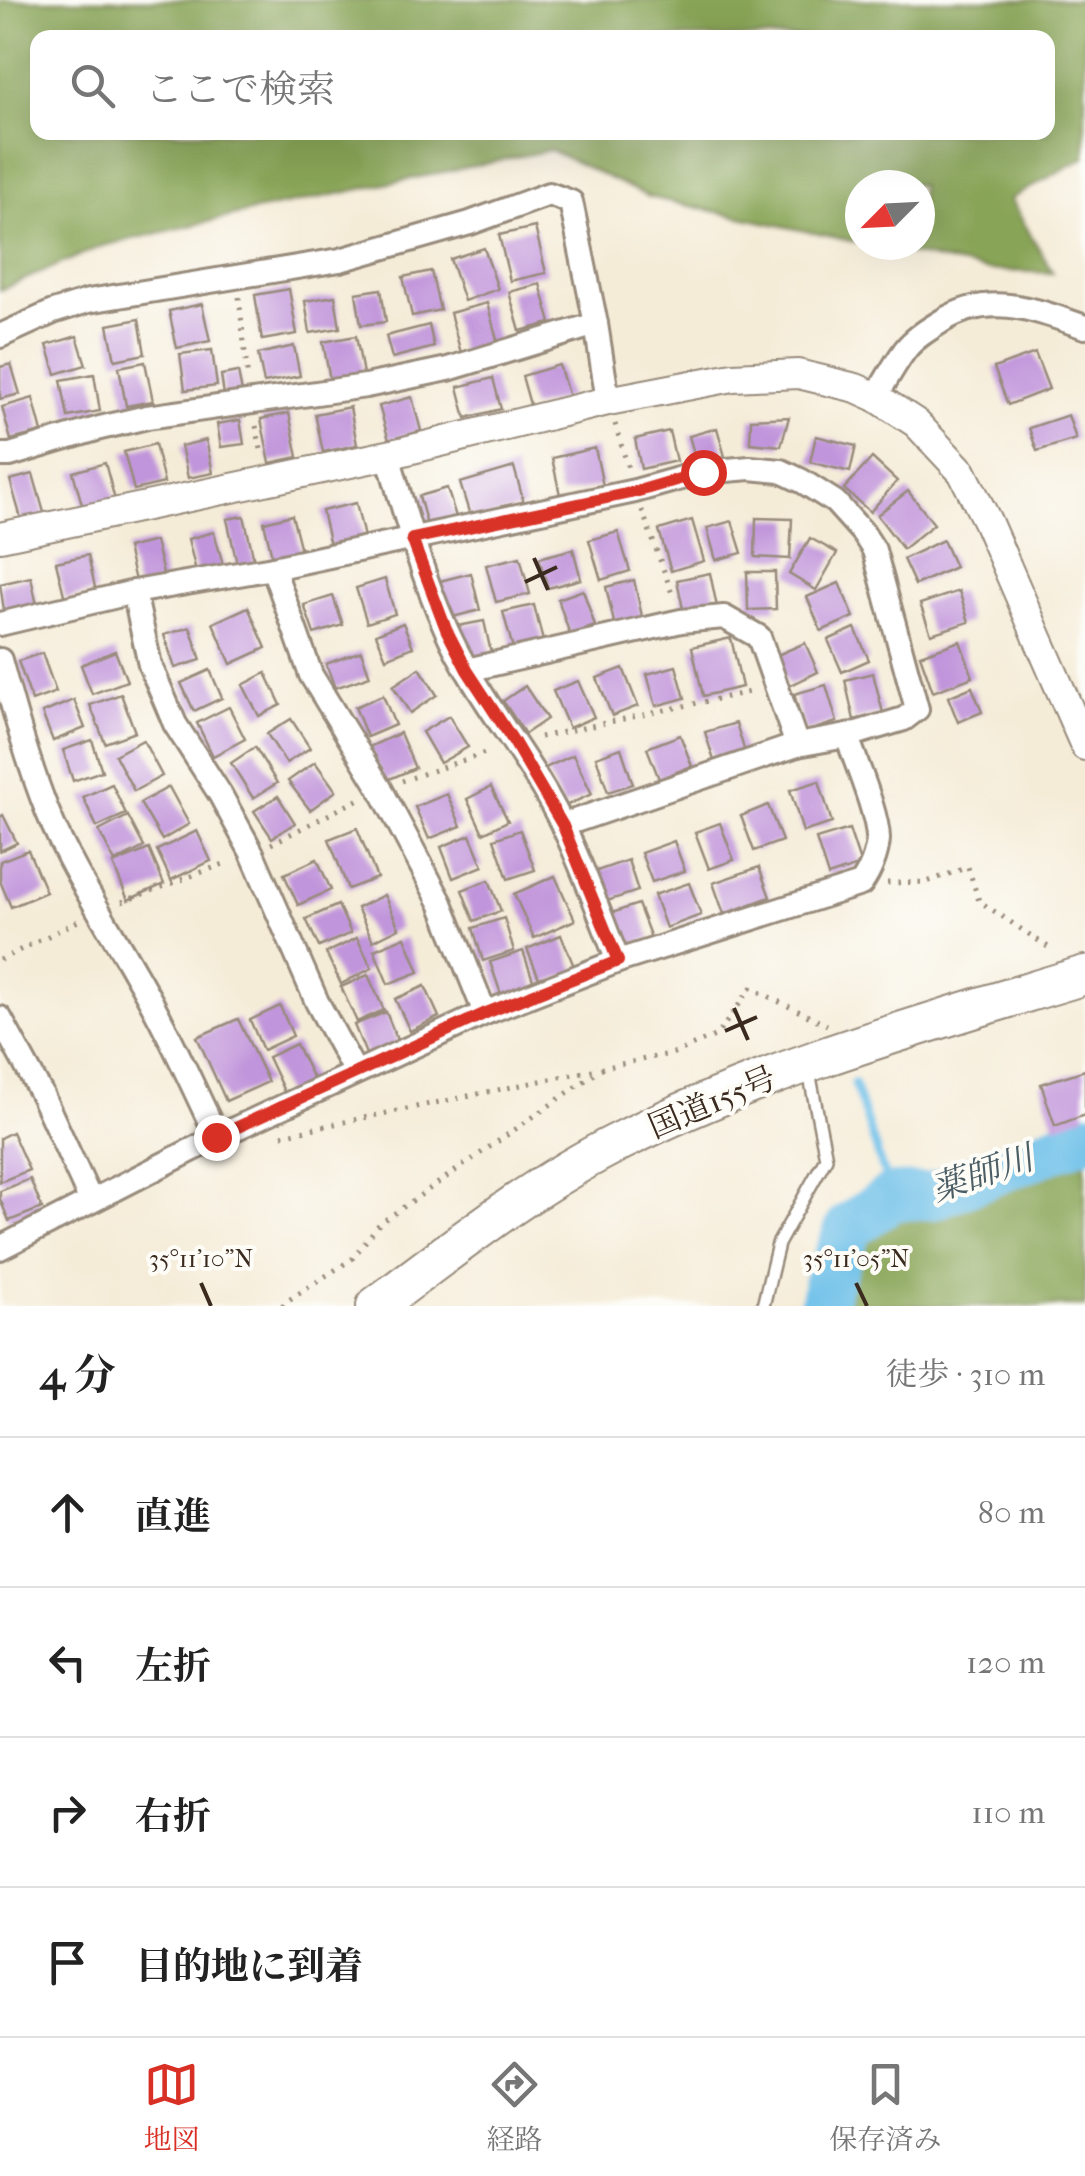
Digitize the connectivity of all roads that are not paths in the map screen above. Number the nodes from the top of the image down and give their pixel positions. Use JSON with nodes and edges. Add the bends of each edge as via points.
{"nodes":[{"id":1,"x":596,"y":324,"type":"junction"},
{"id":2,"x":1085,"y":327,"type":"edge"},
{"id":3,"x":0,"y":336,"type":"edge"},
{"id":4,"x":876,"y":397,"type":"junction"},
{"id":5,"x":608,"y":402,"type":"junction"},
{"id":6,"x":0,"y":455,"type":"edge"},
{"id":7,"x":388,"y":455,"type":"junction"},
{"id":8,"x":0,"y":537,"type":"edge"},
{"id":9,"x":412,"y":539,"type":"junction"},
{"id":10,"x":273,"y":568,"type":"junction"},
{"id":11,"x":134,"y":592,"type":"junction"},
{"id":12,"x":0,"y":624,"type":"edge"},
{"id":13,"x":0,"y":660,"type":"edge"},
{"id":14,"x":467,"y":670,"type":"junction"},
{"id":15,"x":847,"y":736,"type":"junction"},
{"id":16,"x":797,"y":744,"type":"junction"},
{"id":17,"x":1085,"y":746,"type":"edge"},
{"id":18,"x":563,"y":826,"type":"junction"},
{"id":19,"x":618,"y":961,"type":"junction"},
{"id":20,"x":1085,"y":975,"type":"edge"},
{"id":21,"x":486,"y":1013,"type":"junction"},
{"id":22,"x":0,"y":1018,"type":"edge"},
{"id":23,"x":807,"y":1062,"type":"junction"},
{"id":24,"x":355,"y":1072,"type":"junction"},
{"id":25,"x":216,"y":1137,"type":"junction"},
{"id":26,"x":92,"y":1200,"type":"junction"},
{"id":27,"x":0,"y":1248,"type":"edge"},
{"id":28,"x":376,"y":1306,"type":"edge"},
{"id":29,"x":763,"y":1306,"type":"edge"}],
"edges":[{"from":1,"to":3,"type":"street","via":[[571,202],[549,194],[340,260],[88,301]]},
{"from":1,"to":5,"type":"street"},
{"from":1,"to":6,"type":"street","via":[[448,369],[147,417]]},
{"from":2,"to":4,"type":"street","via":[[998,304],[956,312],[907,347]]},
{"from":4,"to":5,"type":"street","via":[[798,374],[733,377]]},
{"from":4,"to":17,"type":"street","via":[[916,423],[962,472]]},
{"from":5,"to":7,"type":"street"},
{"from":7,"to":8,"type":"street"},
{"from":7,"to":9,"type":"street"},
{"from":9,"to":10,"type":"street"},
{"from":9,"to":14,"type":"street"},
{"from":9,"to":15,"type":"street","via":[[703,472],[781,471],[834,502],[874,550],[917,709]]},
{"from":10,"to":11,"type":"street"},
{"from":10,"to":21,"type":"street","via":[[310,675],[441,903]]},
{"from":11,"to":12,"type":"street"},
{"from":11,"to":24,"type":"street","via":[[150,665],[176,724],[252,853]]},
{"from":13,"to":25,"type":"street","via":[[58,835],[136,973]]},
{"from":14,"to":16,"type":"street","via":[[682,620],[724,617],[759,637]]},
{"from":14,"to":18,"type":"street"},
{"from":15,"to":16,"type":"street"},
{"from":15,"to":19,"type":"street","via":[[878,842],[861,884]]},
{"from":16,"to":18,"type":"street"},
{"from":18,"to":19,"type":"street"},
{"from":19,"to":21,"type":"street"},
{"from":20,"to":23,"type":"highway","name":"国道155号"},
{"from":21,"to":24,"type":"street"},
{"from":22,"to":26,"type":"street"},
{"from":23,"to":28,"type":"highway","name":"国道155号","via":[[604,1150],[514,1203]]},
{"from":23,"to":29,"type":"lane","via":[[826,1158],[778,1244]]},
{"from":24,"to":25,"type":"street"},
{"from":25,"to":26,"type":"street"},
{"from":26,"to":27,"type":"street"}]}
